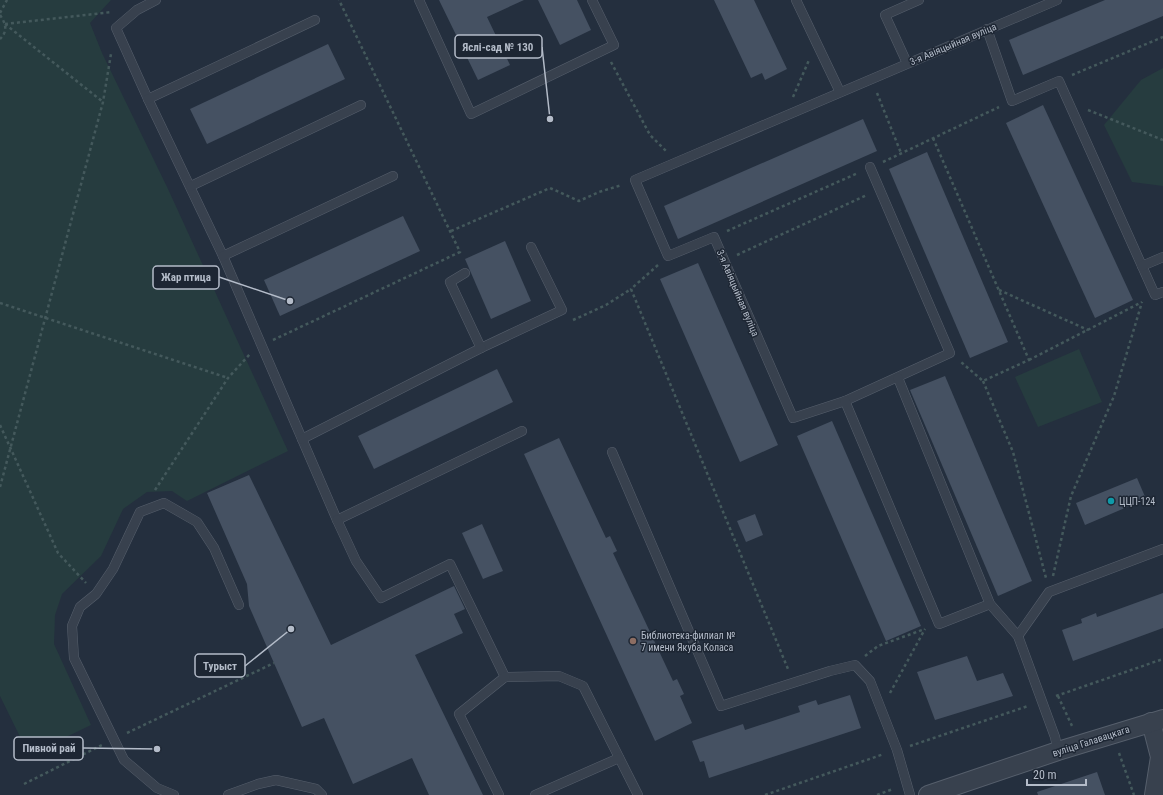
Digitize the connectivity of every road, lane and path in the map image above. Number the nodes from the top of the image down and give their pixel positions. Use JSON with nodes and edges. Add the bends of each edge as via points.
{"nodes":[{"id":1,"x":6,"y":0,"type":"edge"},
{"id":2,"x":156,"y":0,"type":"edge"},
{"id":3,"x":339,"y":0,"type":"edge"},
{"id":4,"x":419,"y":0,"type":"edge"},
{"id":5,"x":592,"y":0,"type":"edge"},
{"id":6,"x":796,"y":0,"type":"edge"},
{"id":7,"x":918,"y":0,"type":"edge"},
{"id":8,"x":1057,"y":0,"type":"edge"},
{"id":9,"x":0,"y":14,"type":"edge"},
{"id":10,"x":315,"y":20,"type":"dead end"},
{"id":11,"x":5,"y":24,"type":"junction"},
{"id":12,"x":116,"y":28,"type":"junction"},
{"id":13,"x":987,"y":29,"type":"junction"},
{"id":14,"x":1163,"y":37,"type":"edge"},
{"id":15,"x":0,"y":39,"type":"edge"},
{"id":16,"x":816,"y":42,"type":"junction"},
{"id":17,"x":604,"y":50,"type":"junction"},
{"id":18,"x":907,"y":63,"type":"junction"},
{"id":19,"x":871,"y":78,"type":"junction"},
{"id":20,"x":1059,"y":81,"type":"junction"},
{"id":21,"x":840,"y":92,"type":"junction"},
{"id":22,"x":148,"y":99,"type":"junction"},
{"id":23,"x":103,"y":102,"type":"junction"},
{"id":24,"x":1069,"y":102,"type":"junction"},
{"id":25,"x":361,"y":105,"type":"dead end"},
{"id":26,"x":784,"y":116,"type":"junction"},
{"id":27,"x":934,"y":138,"type":"dead end"},
{"id":28,"x":1163,"y":140,"type":"edge"},
{"id":29,"x":901,"y":153,"type":"dead end"},
{"id":30,"x":678,"y":162,"type":"junction"},
{"id":31,"x":870,"y":167,"type":"dead end"},
{"id":32,"x":393,"y":176,"type":"dead end"},
{"id":33,"x":635,"y":180,"type":"junction"},
{"id":34,"x":191,"y":186,"type":"junction"},
{"id":35,"x":880,"y":189,"type":"junction"},
{"id":36,"x":450,"y":231,"type":"junction"},
{"id":37,"x":531,"y":247,"type":"dead end"},
{"id":38,"x":460,"y":252,"type":"dead end"},
{"id":39,"x":223,"y":256,"type":"junction"},
{"id":40,"x":668,"y":256,"type":"junction"},
{"id":41,"x":1163,"y":257,"type":"edge"},
{"id":42,"x":724,"y":261,"type":"junction"},
{"id":43,"x":1142,"y":266,"type":"junction"},
{"id":44,"x":465,"y":273,"type":"dead end"},
{"id":45,"x":999,"y":290,"type":"junction"},
{"id":46,"x":1159,"y":293,"type":"edge"},
{"id":47,"x":0,"y":302,"type":"edge"},
{"id":48,"x":1142,"y":302,"type":"junction"},
{"id":49,"x":45,"y":317,"type":"junction"},
{"id":50,"x":1088,"y":330,"type":"junction"},
{"id":51,"x":481,"y":348,"type":"junction"},
{"id":52,"x":950,"y":353,"type":"junction"},
{"id":53,"x":1029,"y":360,"type":"junction"},
{"id":54,"x":228,"y":378,"type":"dead end"},
{"id":55,"x":898,"y":378,"type":"junction"},
{"id":56,"x":983,"y":381,"type":"junction"},
{"id":57,"x":845,"y":401,"type":"junction"},
{"id":58,"x":0,"y":425,"type":"edge"},
{"id":59,"x":522,"y":431,"type":"dead end"},
{"id":60,"x":302,"y":439,"type":"junction"},
{"id":61,"x":10,"y":446,"type":"junction"},
{"id":62,"x":612,"y":452,"type":"dead end"},
{"id":63,"x":0,"y":487,"type":"edge"},
{"id":64,"x":338,"y":520,"type":"junction"},
{"id":65,"x":1163,"y":550,"type":"edge"},
{"id":66,"x":1049,"y":592,"type":"junction"},
{"id":67,"x":96,"y":594,"type":"junction"},
{"id":68,"x":239,"y":604,"type":"dead end"},
{"id":69,"x":990,"y":604,"type":"junction"},
{"id":70,"x":1018,"y":636,"type":"junction"},
{"id":71,"x":1163,"y":659,"type":"edge"},
{"id":72,"x":274,"y":663,"type":"dead end"},
{"id":73,"x":855,"y":665,"type":"junction"},
{"id":74,"x":505,"y":677,"type":"junction"},
{"id":75,"x":793,"y":683,"type":"junction"},
{"id":76,"x":1058,"y":696,"type":"junction"},
{"id":77,"x":1042,"y":701,"type":"junction"},
{"id":78,"x":881,"y":710,"type":"junction"},
{"id":79,"x":1157,"y":720,"type":"edge"},
{"id":80,"x":1075,"y":731,"type":"dead end"},
{"id":81,"x":114,"y":740,"type":"junction"},
{"id":82,"x":896,"y":750,"type":"junction"},
{"id":83,"x":1058,"y":751,"type":"junction"},
{"id":84,"x":1120,"y":752,"type":"dead end"},
{"id":85,"x":619,"y":758,"type":"junction"},
{"id":86,"x":24,"y":784,"type":"dead end"},
{"id":87,"x":174,"y":795,"type":"edge"},
{"id":88,"x":228,"y":795,"type":"edge"},
{"id":89,"x":322,"y":795,"type":"edge"},
{"id":90,"x":499,"y":795,"type":"edge"},
{"id":91,"x":536,"y":795,"type":"edge"},
{"id":92,"x":638,"y":795,"type":"edge"},
{"id":93,"x":765,"y":795,"type":"edge"},
{"id":94,"x":910,"y":795,"type":"edge"},
{"id":95,"x":928,"y":795,"type":"edge"},
{"id":96,"x":1134,"y":795,"type":"edge"},
{"id":97,"x":1154,"y":795,"type":"edge"}],
"edges":[{"from":1,"to":9,"type":"path"},
{"from":2,"to":12,"type":"lane","via":[[137,10]]},
{"from":3,"to":36,"type":"path"},
{"from":4,"to":17,"type":"lane","via":[[471,114]]},
{"from":5,"to":17,"type":"lane","via":[[614,45]]},
{"from":6,"to":16,"type":"lane"},
{"from":7,"to":18,"type":"lane","via":[[886,15]]},
{"from":8,"to":13,"type":"lane","name":"3-я Авіяцыйная вуліца"},
{"from":9,"to":11,"type":"path"},
{"from":10,"to":22,"type":"lane"},
{"from":11,"to":12,"type":"path","via":[[112,12]]},
{"from":11,"to":15,"type":"path","via":[[4,35]]},
{"from":11,"to":23,"type":"path"},
{"from":12,"to":22,"type":"lane"},
{"from":12,"to":23,"type":"path"},
{"from":13,"to":18,"type":"lane","name":"3-я Авіяцыйная вуліца"},
{"from":13,"to":20,"type":"lane","via":[[1012,100]]},
{"from":14,"to":20,"type":"path"},
{"from":16,"to":21,"type":"lane"},
{"from":16,"to":26,"type":"path"},
{"from":17,"to":30,"type":"path","via":[[650,135]]},
{"from":18,"to":19,"type":"lane","name":"3-я Авіяцыйная вуліца"},
{"from":19,"to":21,"type":"lane","name":"3-я Авіяцыйная вуліца"},
{"from":19,"to":29,"type":"path"},
{"from":20,"to":24,"type":"lane"},
{"from":21,"to":26,"type":"lane","name":"3-я Авіяцыйная вуліца"},
{"from":22,"to":34,"type":"lane"},
{"from":23,"to":49,"type":"path"},
{"from":24,"to":28,"type":"path"},
{"from":24,"to":43,"type":"lane"},
{"from":25,"to":34,"type":"lane"},
{"from":26,"to":30,"type":"lane","name":"3-я Авіяцыйная вуліца"},
{"from":27,"to":45,"type":"path"},
{"from":30,"to":33,"type":"lane","name":"3-я Авіяцыйная вуліца"},
{"from":31,"to":35,"type":"lane"},
{"from":32,"to":39,"type":"lane"},
{"from":33,"to":36,"type":"path","via":[[579,201],[550,188]]},
{"from":33,"to":40,"type":"lane"},
{"from":34,"to":39,"type":"lane"},
{"from":35,"to":42,"type":"path"},
{"from":35,"to":52,"type":"lane"},
{"from":36,"to":38,"type":"path"},
{"from":37,"to":51,"type":"lane","via":[[562,310]]},
{"from":39,"to":60,"type":"lane"},
{"from":40,"to":42,"type":"lane","name":"3-я Авіяцыйная вуліца","via":[[714,237]]},
{"from":40,"to":75,"type":"path","via":[[631,289]]},
{"from":41,"to":43,"type":"lane"},
{"from":42,"to":57,"type":"lane","name":"3-я Авіяцыйная вуліца","via":[[793,418]]},
{"from":43,"to":46,"type":"lane"},
{"from":44,"to":51,"type":"lane","via":[[450,282]]},
{"from":45,"to":50,"type":"path"},
{"from":45,"to":53,"type":"path"},
{"from":46,"to":48,"type":"path"},
{"from":47,"to":49,"type":"path"},
{"from":48,"to":50,"type":"path"},
{"from":48,"to":66,"type":"path","via":[[1114,396],[1071,496]]},
{"from":49,"to":54,"type":"path"},
{"from":49,"to":61,"type":"path"},
{"from":50,"to":53,"type":"path"},
{"from":51,"to":60,"type":"lane"},
{"from":52,"to":55,"type":"lane","name":"3-я Авіяцыйная вуліца"},
{"from":52,"to":56,"type":"path"},
{"from":53,"to":56,"type":"path"},
{"from":55,"to":57,"type":"lane","name":"3-я Авіяцыйная вуліца"},
{"from":55,"to":69,"type":"lane"},
{"from":56,"to":66,"type":"path","via":[[1013,452]]},
{"from":57,"to":69,"type":"lane","via":[[939,624]]},
{"from":58,"to":61,"type":"path"},
{"from":59,"to":64,"type":"lane"},
{"from":60,"to":64,"type":"lane"},
{"from":61,"to":63,"type":"path"},
{"from":61,"to":67,"type":"path","via":[[58,553]]},
{"from":62,"to":75,"type":"lane","via":[[721,706]]},
{"from":64,"to":74,"type":"lane","via":[[356,562],[381,598],[450,564]]},
{"from":65,"to":66,"type":"lane"},
{"from":66,"to":70,"type":"lane"},
{"from":67,"to":68,"type":"lane","via":[[113,569],[140,512],[164,503],[197,522],[214,548]]},
{"from":67,"to":81,"type":"lane","via":[[80,608],[72,626],[74,658]]},
{"from":69,"to":70,"type":"lane"},
{"from":70,"to":77,"type":"lane"},
{"from":71,"to":76,"type":"path"},
{"from":72,"to":81,"type":"path"},
{"from":73,"to":75,"type":"lane","via":[[830,670]]},
{"from":73,"to":78,"type":"lane","via":[[870,681]]},
{"from":73,"to":78,"type":"path","via":[[878,646],[925,628]]},
{"from":74,"to":85,"type":"lane","via":[[559,676],[583,686]]},
{"from":74,"to":90,"type":"lane","via":[[459,714]]},
{"from":76,"to":77,"type":"path"},
{"from":76,"to":80,"type":"path"},
{"from":77,"to":82,"type":"path"},
{"from":77,"to":83,"type":"lane"},
{"from":78,"to":82,"type":"lane"},
{"from":79,"to":83,"type":"street","name":"вуліца Галавацкага"},
{"from":79,"to":97,"type":"street","via":[[1160,757]]},
{"from":81,"to":86,"type":"path"},
{"from":81,"to":87,"type":"lane","via":[[124,760],[157,788]]},
{"from":82,"to":93,"type":"path"},
{"from":82,"to":94,"type":"lane"},
{"from":83,"to":95,"type":"street","name":"вуліца Галавацкага"},
{"from":84,"to":96,"type":"path"},
{"from":85,"to":91,"type":"lane"},
{"from":85,"to":92,"type":"lane"},
{"from":88,"to":89,"type":"lane","via":[[276,780],[316,789]]}]}
